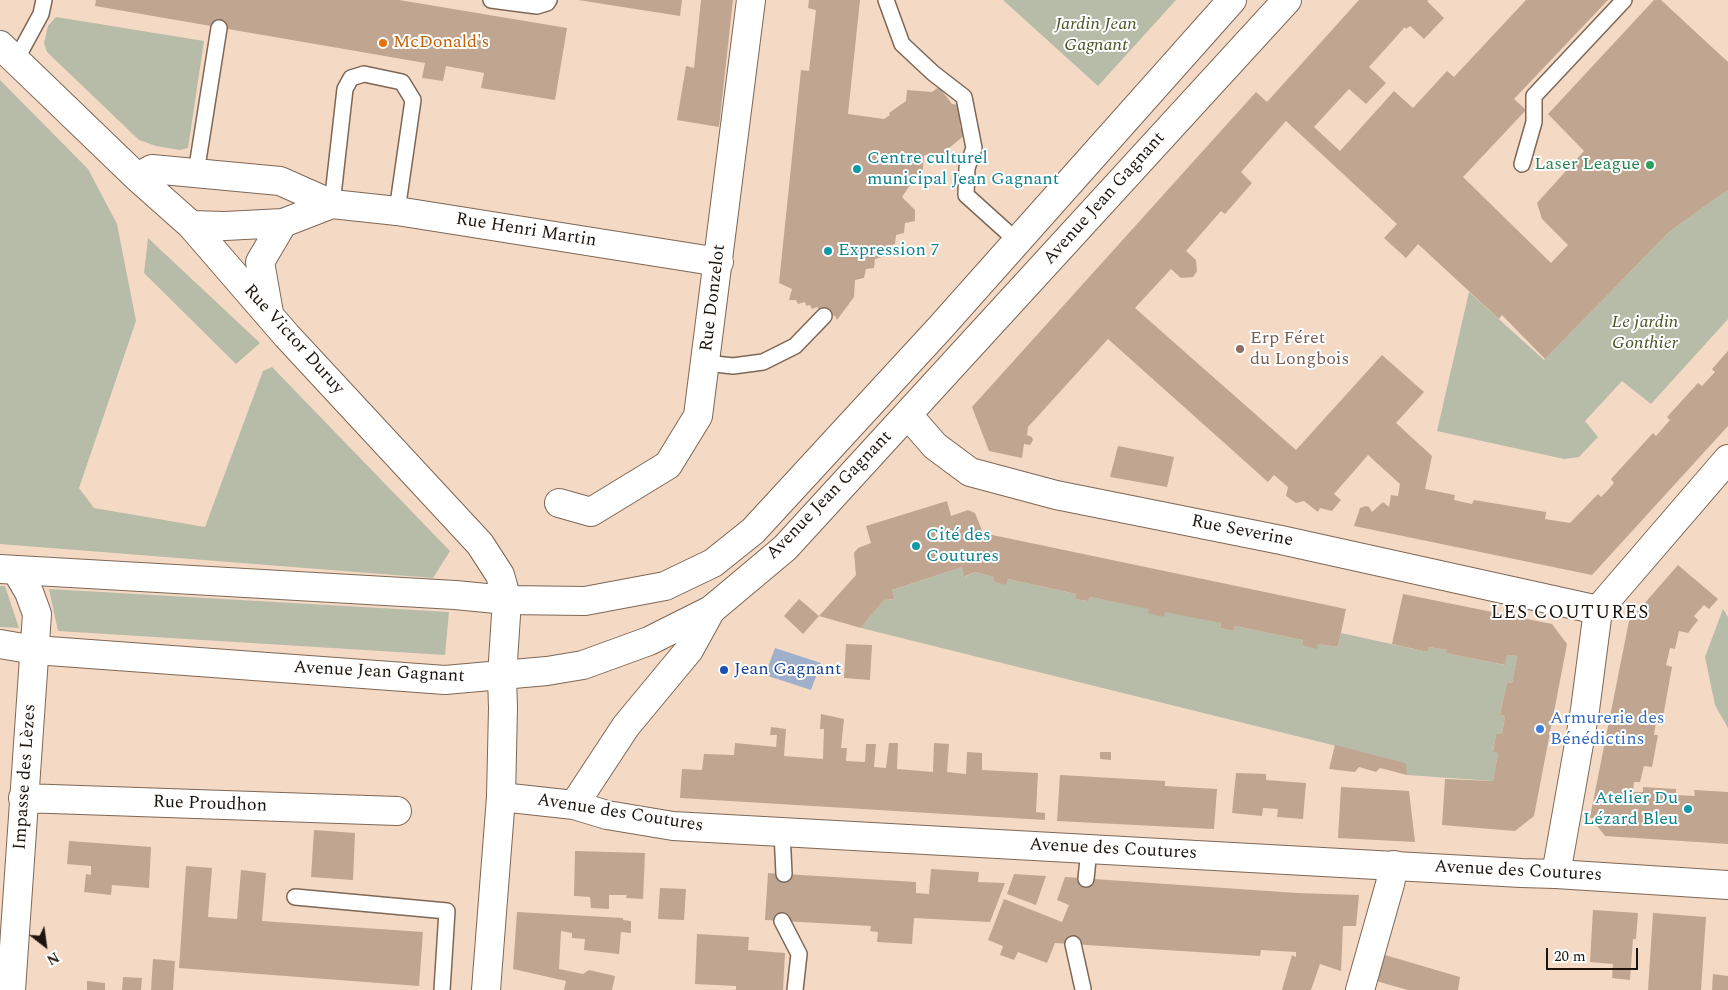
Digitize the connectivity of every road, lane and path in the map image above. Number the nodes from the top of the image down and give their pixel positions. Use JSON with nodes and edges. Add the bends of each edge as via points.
{"nodes":[{"id":1,"x":44,"y":0,"type":"edge"},
{"id":2,"x":491,"y":0,"type":"edge"},
{"id":3,"x":549,"y":0,"type":"edge"},
{"id":4,"x":752,"y":0,"type":"edge"},
{"id":5,"x":886,"y":0,"type":"edge"},
{"id":6,"x":1232,"y":0,"type":"edge"},
{"id":7,"x":1287,"y":0,"type":"edge"},
{"id":8,"x":1624,"y":0,"type":"edge"},
{"id":9,"x":219,"y":28,"type":"dead end"},
{"id":10,"x":8,"y":53,"type":"edge"},
{"id":11,"x":1522,"y":164,"type":"dead end"},
{"id":12,"x":196,"y":173,"type":"junction"},
{"id":13,"x":137,"y":177,"type":"junction"},
{"id":14,"x":332,"y":204,"type":"junction"},
{"id":15,"x":397,"y":211,"type":"junction"},
{"id":16,"x":283,"y":223,"type":"junction"},
{"id":17,"x":190,"y":225,"type":"junction"},
{"id":18,"x":1018,"y":241,"type":"junction"},
{"id":19,"x":719,"y":262,"type":"junction"},
{"id":20,"x":270,"y":314,"type":"junction"},
{"id":21,"x":824,"y":316,"type":"dead end"},
{"id":22,"x":706,"y":363,"type":"junction"},
{"id":23,"x":908,"y":415,"type":"junction"},
{"id":24,"x":1728,"y":458,"type":"edge"},
{"id":25,"x":559,"y":503,"type":"dead end"},
{"id":26,"x":8,"y":569,"type":"edge"},
{"id":27,"x":507,"y":600,"type":"junction"},
{"id":28,"x":711,"y":610,"type":"junction"},
{"id":29,"x":1598,"y":610,"type":"junction"},
{"id":30,"x":0,"y":644,"type":"edge"},
{"id":31,"x":35,"y":650,"type":"junction"},
{"id":32,"x":0,"y":664,"type":"edge"},
{"id":33,"x":502,"y":676,"type":"junction"},
{"id":34,"x":501,"y":797,"type":"junction"},
{"id":35,"x":23,"y":798,"type":"junction"},
{"id":36,"x":574,"y":805,"type":"junction"},
{"id":37,"x":397,"y":811,"type":"dead end"},
{"id":38,"x":782,"y":832,"type":"junction"},
{"id":39,"x":1089,"y":849,"type":"junction"},
{"id":40,"x":1394,"y":865,"type":"junction"},
{"id":41,"x":784,"y":874,"type":"dead end"},
{"id":42,"x":1556,"y":874,"type":"junction"},
{"id":43,"x":1086,"y":879,"type":"dead end"},
{"id":44,"x":1728,"y":885,"type":"edge"},
{"id":45,"x":295,"y":897,"type":"dead end"},
{"id":46,"x":782,"y":921,"type":"dead end"},
{"id":47,"x":1073,"y":944,"type":"dead end"},
{"id":48,"x":11,"y":990,"type":"edge"},
{"id":49,"x":442,"y":990,"type":"edge"},
{"id":50,"x":486,"y":990,"type":"edge"},
{"id":51,"x":795,"y":990,"type":"edge"},
{"id":52,"x":1083,"y":990,"type":"edge"},
{"id":53,"x":1089,"y":990,"type":"edge"},
{"id":54,"x":1360,"y":990,"type":"edge"}],
"edges":[{"from":1,"to":10,"type":"lane","via":[[41,14]]},
{"from":2,"to":3,"type":"lane","via":[[537,6]]},
{"from":4,"to":19,"type":"street","name":"Rue Donzelot"},
{"from":5,"to":18,"type":"lane","via":[[902,44],[964,97],[974,148],[967,168],[966,195]]},
{"from":6,"to":18,"type":"street","name":"Avenue Jean Gagnant"},
{"from":7,"to":23,"type":"street","name":"Avenue Jean Gagnant"},
{"from":8,"to":11,"type":"lane","via":[[1534,96],[1534,122]]},
{"from":9,"to":12,"type":"lane"},
{"from":10,"to":13,"type":"street","name":"Rue Victor Duruy"},
{"from":12,"to":13,"type":"street","name":"Rue Henri Martin","via":[[152,169]]},
{"from":12,"to":14,"type":"street","name":"Rue Henri Martin","via":[[280,181]]},
{"from":13,"to":17,"type":"street","name":"Rue Victor Duruy"},
{"from":14,"to":15,"type":"street","name":"Rue Henri Martin"},
{"from":14,"to":15,"type":"lane","via":[[344,89],[351,78],[364,74],[402,82],[412,100]]},
{"from":14,"to":16,"type":"street","name":"Rue Henri Martin"},
{"from":15,"to":19,"type":"street","name":"Rue Henri Martin"},
{"from":16,"to":17,"type":"street","name":"Rue Henri Martin"},
{"from":16,"to":20,"type":"street","via":[[260,262]]},
{"from":17,"to":20,"type":"street","name":"Rue Victor Duruy"},
{"from":18,"to":27,"type":"street","name":"Avenue Jean Gagnant","via":[[754,531],[713,563],[665,586],[585,601]]},
{"from":19,"to":22,"type":"street","name":"Rue Donzelot"},
{"from":20,"to":27,"type":"street","name":"Rue Victor Duruy","via":[[480,544],[500,575]]},
{"from":21,"to":22,"type":"lane","via":[[795,346],[763,362],[733,366]]},
{"from":22,"to":25,"type":"street","name":"Rue Donzelot","via":[[698,416],[668,465],[590,512]]},
{"from":23,"to":28,"type":"street","name":"Avenue Jean Gagnant","via":[[785,548]]},
{"from":23,"to":29,"type":"street","name":"Rue Severine","via":[[935,446],[970,472],[1056,495],[1281,540]]},
{"from":24,"to":29,"type":"street"},
{"from":26,"to":27,"type":"street","name":"Avenue Jean Gagnant"},
{"from":26,"to":31,"type":"street","name":"Impasse des Lèzes","via":[[29,592],[37,614]]},
{"from":27,"to":33,"type":"street","name":"Rue Victor Duruy"},
{"from":28,"to":33,"type":"street","name":"Avenue Jean Gagnant","via":[[649,641],[583,665]]},
{"from":28,"to":36,"type":"street","via":[[689,650],[626,726]]},
{"from":29,"to":42,"type":"street","via":[[1585,710]]},
{"from":30,"to":31,"type":"street","name":"Avenue Jean Gagnant"},
{"from":31,"to":32,"type":"street","name":"Avenue Jean Gagnant"},
{"from":31,"to":33,"type":"street","name":"Avenue Jean Gagnant","via":[[445,680]]},
{"from":31,"to":35,"type":"street","name":"Impasse des Lèzes"},
{"from":33,"to":34,"type":"street","name":"Rue Victor Duruy"},
{"from":34,"to":36,"type":"street","name":"Avenue des Coutures"},
{"from":34,"to":50,"type":"street","name":"Rue Victor Duruy"},
{"from":35,"to":37,"type":"street","name":"Rue Proudhon"},
{"from":35,"to":48,"type":"street","name":"Impasse des Lèzes"},
{"from":36,"to":38,"type":"street","name":"Avenue des Coutures","via":[[607,815],[673,826]]},
{"from":38,"to":39,"type":"street","name":"Avenue des Coutures"},
{"from":38,"to":41,"type":"lane"},
{"from":39,"to":40,"type":"street","name":"Avenue des Coutures"},
{"from":39,"to":43,"type":"lane"},
{"from":40,"to":42,"type":"street","name":"Avenue des Coutures"},
{"from":40,"to":54,"type":"street"},
{"from":42,"to":44,"type":"street","name":"Avenue des Coutures"},
{"from":45,"to":49,"type":"lane","via":[[447,911]]},
{"from":46,"to":51,"type":"lane","via":[[799,954]]},
{"from":47,"to":52,"type":"lane"},
{"from":52,"to":53,"type":"lane"}]}
